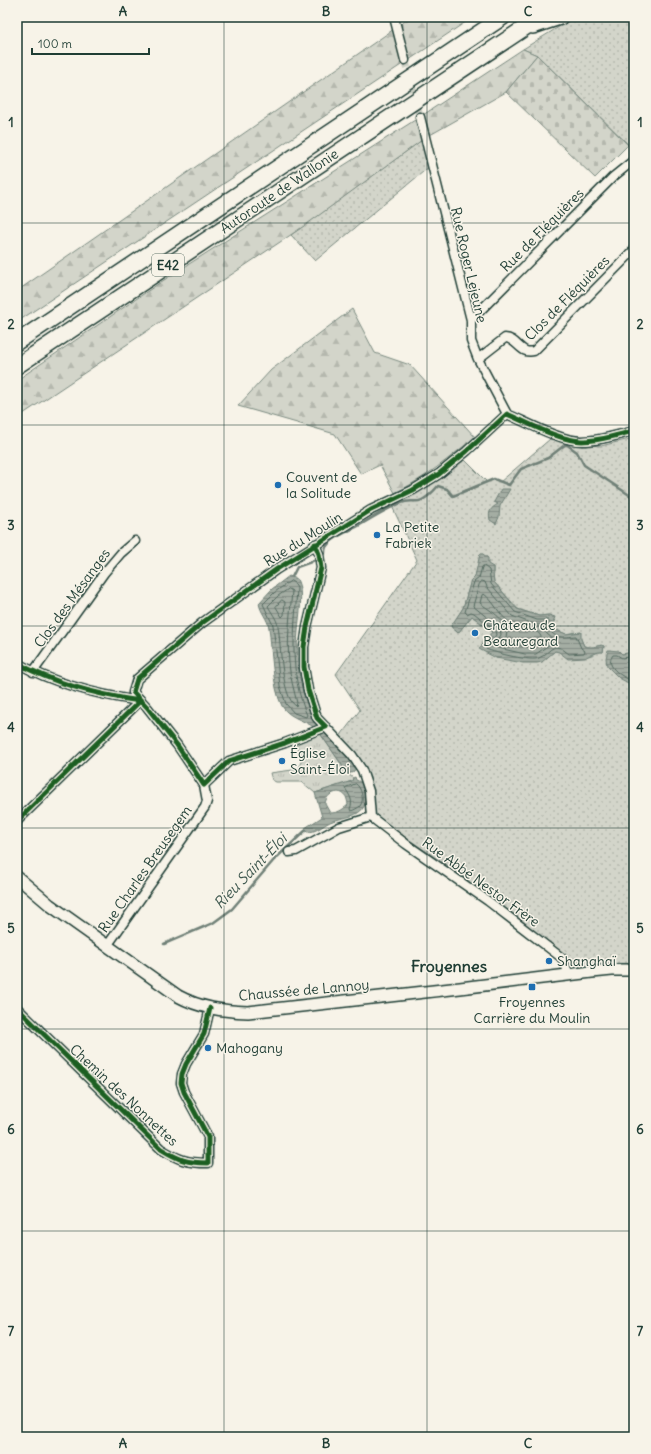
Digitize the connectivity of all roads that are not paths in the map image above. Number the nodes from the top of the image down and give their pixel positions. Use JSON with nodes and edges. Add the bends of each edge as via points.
{"nodes":[{"id":1,"x":394,"y":17,"type":"edge"},
{"id":2,"x":503,"y":17,"type":"edge"},
{"id":3,"x":542,"y":17,"type":"edge"},
{"id":4,"x":560,"y":17,"type":"edge"},
{"id":5,"x":522,"y":30,"type":"junction"},
{"id":6,"x":405,"y":60,"type":"tunnel mouth"},
{"id":7,"x":420,"y":117,"type":"tunnel mouth"},
{"id":8,"x":634,"y":160,"type":"edge"},
{"id":9,"x":634,"y":250,"type":"edge"},
{"id":10,"x":471,"y":320,"type":"junction"},
{"id":11,"x":17,"y":342,"type":"edge"},
{"id":12,"x":478,"y":359,"type":"junction"},
{"id":13,"x":17,"y":366,"type":"edge"},
{"id":14,"x":507,"y":414,"type":"junction"},
{"id":15,"x":634,"y":431,"type":"edge"},
{"id":16,"x":135,"y":541,"type":"dead end"},
{"id":17,"x":315,"y":544,"type":"junction"},
{"id":18,"x":17,"y":663,"type":"edge"},
{"id":19,"x":34,"y":672,"type":"junction"},
{"id":20,"x":140,"y":701,"type":"junction"},
{"id":21,"x":324,"y":728,"type":"junction"},
{"id":22,"x":204,"y":785,"type":"junction"},
{"id":23,"x":371,"y":816,"type":"junction"},
{"id":24,"x":17,"y":821,"type":"edge"},
{"id":25,"x":289,"y":852,"type":"dead end"},
{"id":26,"x":17,"y":877,"type":"edge"},
{"id":27,"x":107,"y":946,"type":"junction"},
{"id":28,"x":634,"y":970,"type":"edge"},
{"id":29,"x":569,"y":974,"type":"junction"},
{"id":30,"x":17,"y":1008,"type":"edge"},
{"id":31,"x":210,"y":1008,"type":"junction"}],
"edges":[{"from":1,"to":6,"type":"street"},
{"from":2,"to":11,"type":"highway","name":"Autoroute de Wallonie","number":"E42"},
{"from":3,"to":5,"type":"highway","name":"Autoroute de Wallonie","number":"E42"},
{"from":4,"to":5,"type":"highway"},
{"from":5,"to":13,"type":"highway","name":"Autoroute de Wallonie","number":"E42"},
{"from":7,"to":10,"type":"street","name":"Rue Roger Lejeune"},
{"from":8,"to":10,"type":"street","name":"Rue de Fléquières","via":[[613,177]]},
{"from":9,"to":12,"type":"street","name":"Clos de Fléquières","via":[[534,351],[524,351],[508,338],[504,338]]},
{"from":10,"to":12,"type":"street","name":"Rue Roger Lejeune","via":[[471,341]]},
{"from":12,"to":14,"type":"street","name":"Rue Roger Lejeune"},
{"from":14,"to":15,"type":"street","via":[[570,440],[598,440]]},
{"from":14,"to":17,"type":"street","name":"Rue du Moulin","via":[[428,482],[371,510]]},
{"from":16,"to":19,"type":"street","name":"Clos des Mésanges","via":[[104,573]]},
{"from":17,"to":20,"type":"street","name":"Rue du Moulin","via":[[260,580],[202,623],[137,679],[133,692]]},
{"from":17,"to":21,"type":"street","via":[[320,568],[306,626],[304,667],[317,718]]},
{"from":18,"to":19,"type":"street"},
{"from":19,"to":20,"type":"street","via":[[69,685]]},
{"from":20,"to":22,"type":"street","via":[[177,745]]},
{"from":20,"to":24,"type":"street"},
{"from":21,"to":22,"type":"street","via":[[229,761]]},
{"from":21,"to":23,"type":"street","via":[[352,755],[362,770],[369,791]]},
{"from":22,"to":27,"type":"street","name":"Rue Charles Breusegem","via":[[206,805]]},
{"from":23,"to":25,"type":"street","via":[[339,827],[296,851]]},
{"from":23,"to":29,"type":"street","name":"Rue Abbé Nestor Frère","via":[[562,958]]},
{"from":26,"to":27,"type":"main road","name":"Chaussée de Lannoy","via":[[50,905]]},
{"from":27,"to":31,"type":"main road","name":"Chaussée de Lannoy","via":[[178,996]]},
{"from":28,"to":29,"type":"main road","name":"Chaussée de Lannoy"},
{"from":29,"to":31,"type":"main road","name":"Chaussée de Lannoy","via":[[248,1012]]},
{"from":30,"to":31,"type":"street","name":"Chemin des Nonnettes","via":[[161,1149],[175,1158],[191,1163],[208,1163],[208,1137],[184,1092],[182,1074],[204,1034]]}]}
